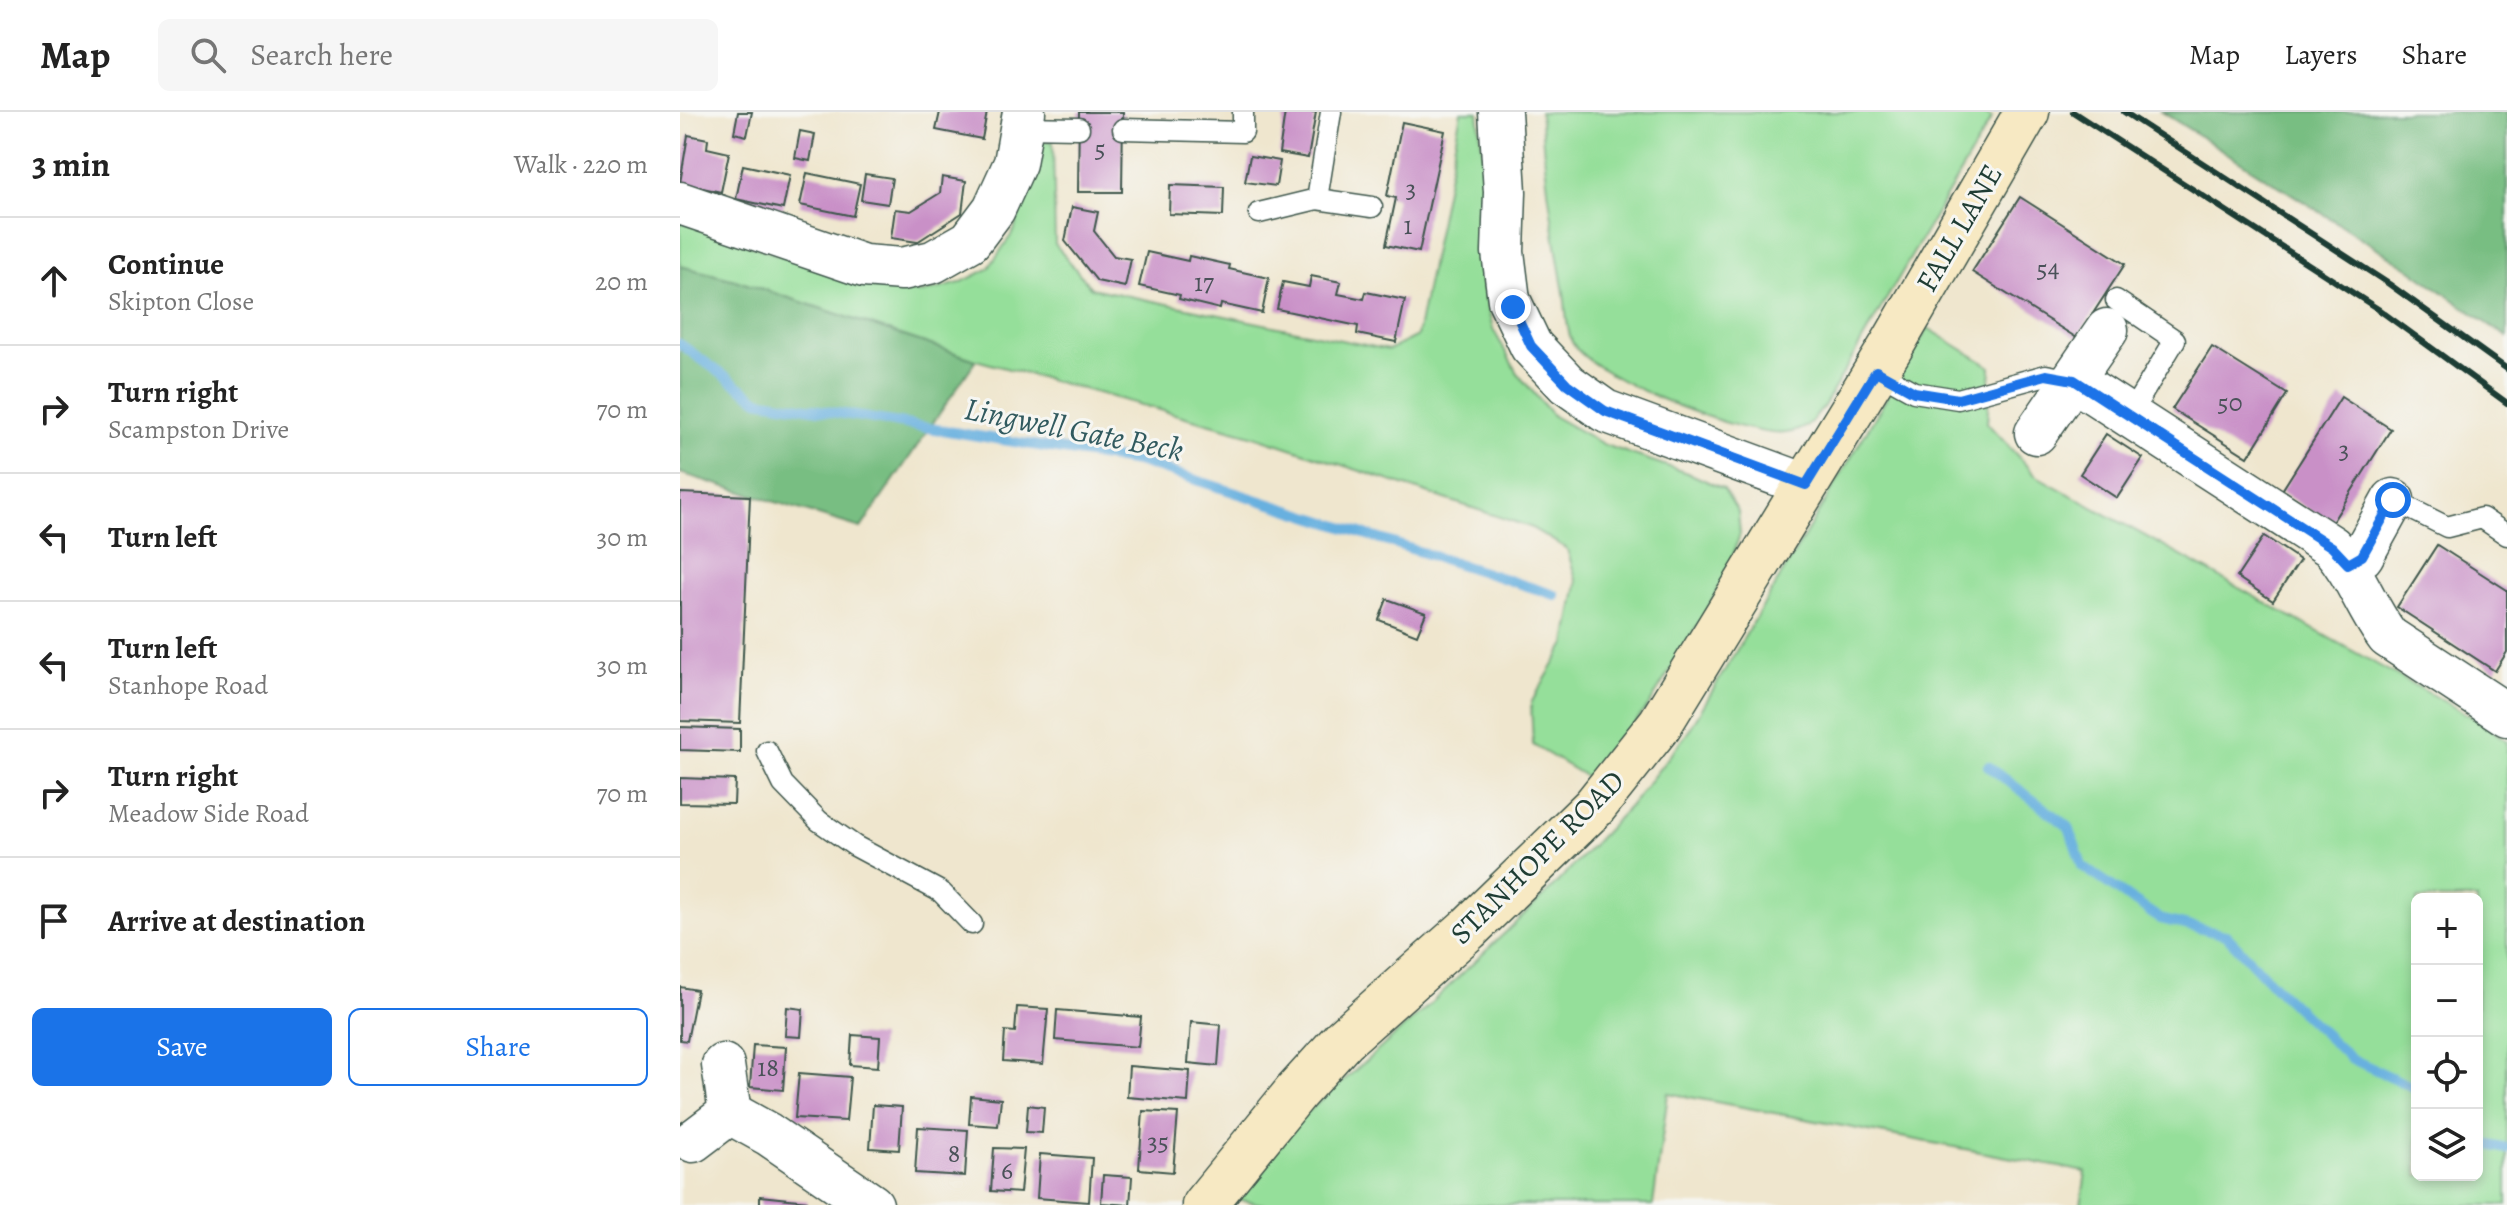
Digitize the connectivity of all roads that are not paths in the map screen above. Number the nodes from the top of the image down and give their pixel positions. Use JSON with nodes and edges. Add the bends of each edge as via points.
{"nodes":[{"id":1,"x":1243,"y":112,"type":"edge"},
{"id":2,"x":1331,"y":112,"type":"edge"},
{"id":3,"x":1500,"y":112,"type":"edge"},
{"id":4,"x":2027,"y":112,"type":"edge"},
{"id":5,"x":1023,"y":119,"type":"edge"},
{"id":6,"x":1079,"y":128,"type":"dead end"},
{"id":7,"x":1123,"y":129,"type":"dead end"},
{"id":8,"x":1317,"y":199,"type":"junction"},
{"id":9,"x":680,"y":203,"type":"edge"},
{"id":10,"x":1372,"y":207,"type":"dead end"},
{"id":11,"x":1259,"y":213,"type":"dead end"},
{"id":12,"x":2112,"y":315,"type":"joint"},
{"id":13,"x":1884,"y":358,"type":"junction"},
{"id":14,"x":2074,"y":380,"type":"junction"},
{"id":15,"x":2129,"y":416,"type":"junction"},
{"id":16,"x":2036,"y":433,"type":"dead end"},
{"id":17,"x":1806,"y":485,"type":"junction"},
{"id":18,"x":2393,"y":500,"type":"joint"},
{"id":19,"x":2507,"y":535,"type":"edge"},
{"id":20,"x":2348,"y":564,"type":"junction"},
{"id":21,"x":2507,"y":715,"type":"edge"},
{"id":22,"x":767,"y":751,"type":"dead end"},
{"id":23,"x":972,"y":924,"type":"dead end"},
{"id":24,"x":723,"y":1065,"type":"dead end"},
{"id":25,"x":730,"y":1113,"type":"junction"},
{"id":26,"x":693,"y":1141,"type":"dead end"},
{"id":27,"x":872,"y":1205,"type":"edge"},
{"id":28,"x":1204,"y":1205,"type":"edge"}],
"edges":[{"from":1,"to":7,"type":"lane","via":[[1243,132]]},
{"from":2,"to":8,"type":"lane"},
{"from":3,"to":17,"type":"street","via":[[1509,300],[1531,346],[1567,384],[1605,411]]},
{"from":4,"to":13,"type":"street","name":"FALL LANE"},
{"from":5,"to":6,"type":"lane"},
{"from":5,"to":9,"type":"street","via":[[1015,163],[994,209],[970,241],[933,262],[902,269],[864,266]]},
{"from":8,"to":10,"type":"lane"},
{"from":8,"to":11,"type":"lane"},
{"from":12,"to":14,"type":"street"},
{"from":12,"to":15,"type":"lane","via":[[2175,340]]},
{"from":13,"to":14,"type":"lane","via":[[1914,392],[1958,399],[2046,375]]},
{"from":13,"to":17,"type":"street","name":"STANHOPE ROAD"},
{"from":14,"to":15,"type":"street"},
{"from":14,"to":16,"type":"street"},
{"from":15,"to":20,"type":"street","via":[[2332,547]]},
{"from":17,"to":28,"type":"street","name":"STANHOPE ROAD","via":[[1660,724],[1594,807],[1344,1039]]},
{"from":18,"to":19,"type":"lane","via":[[2447,527],[2482,518]]},
{"from":18,"to":20,"type":"street","via":[[2362,556]]},
{"from":20,"to":21,"type":"street","via":[[2388,637]]},
{"from":22,"to":23,"type":"lane","via":[[783,784],[819,821],[941,892]]},
{"from":24,"to":25,"type":"street"},
{"from":25,"to":26,"type":"street"},
{"from":25,"to":27,"type":"street"}]}
